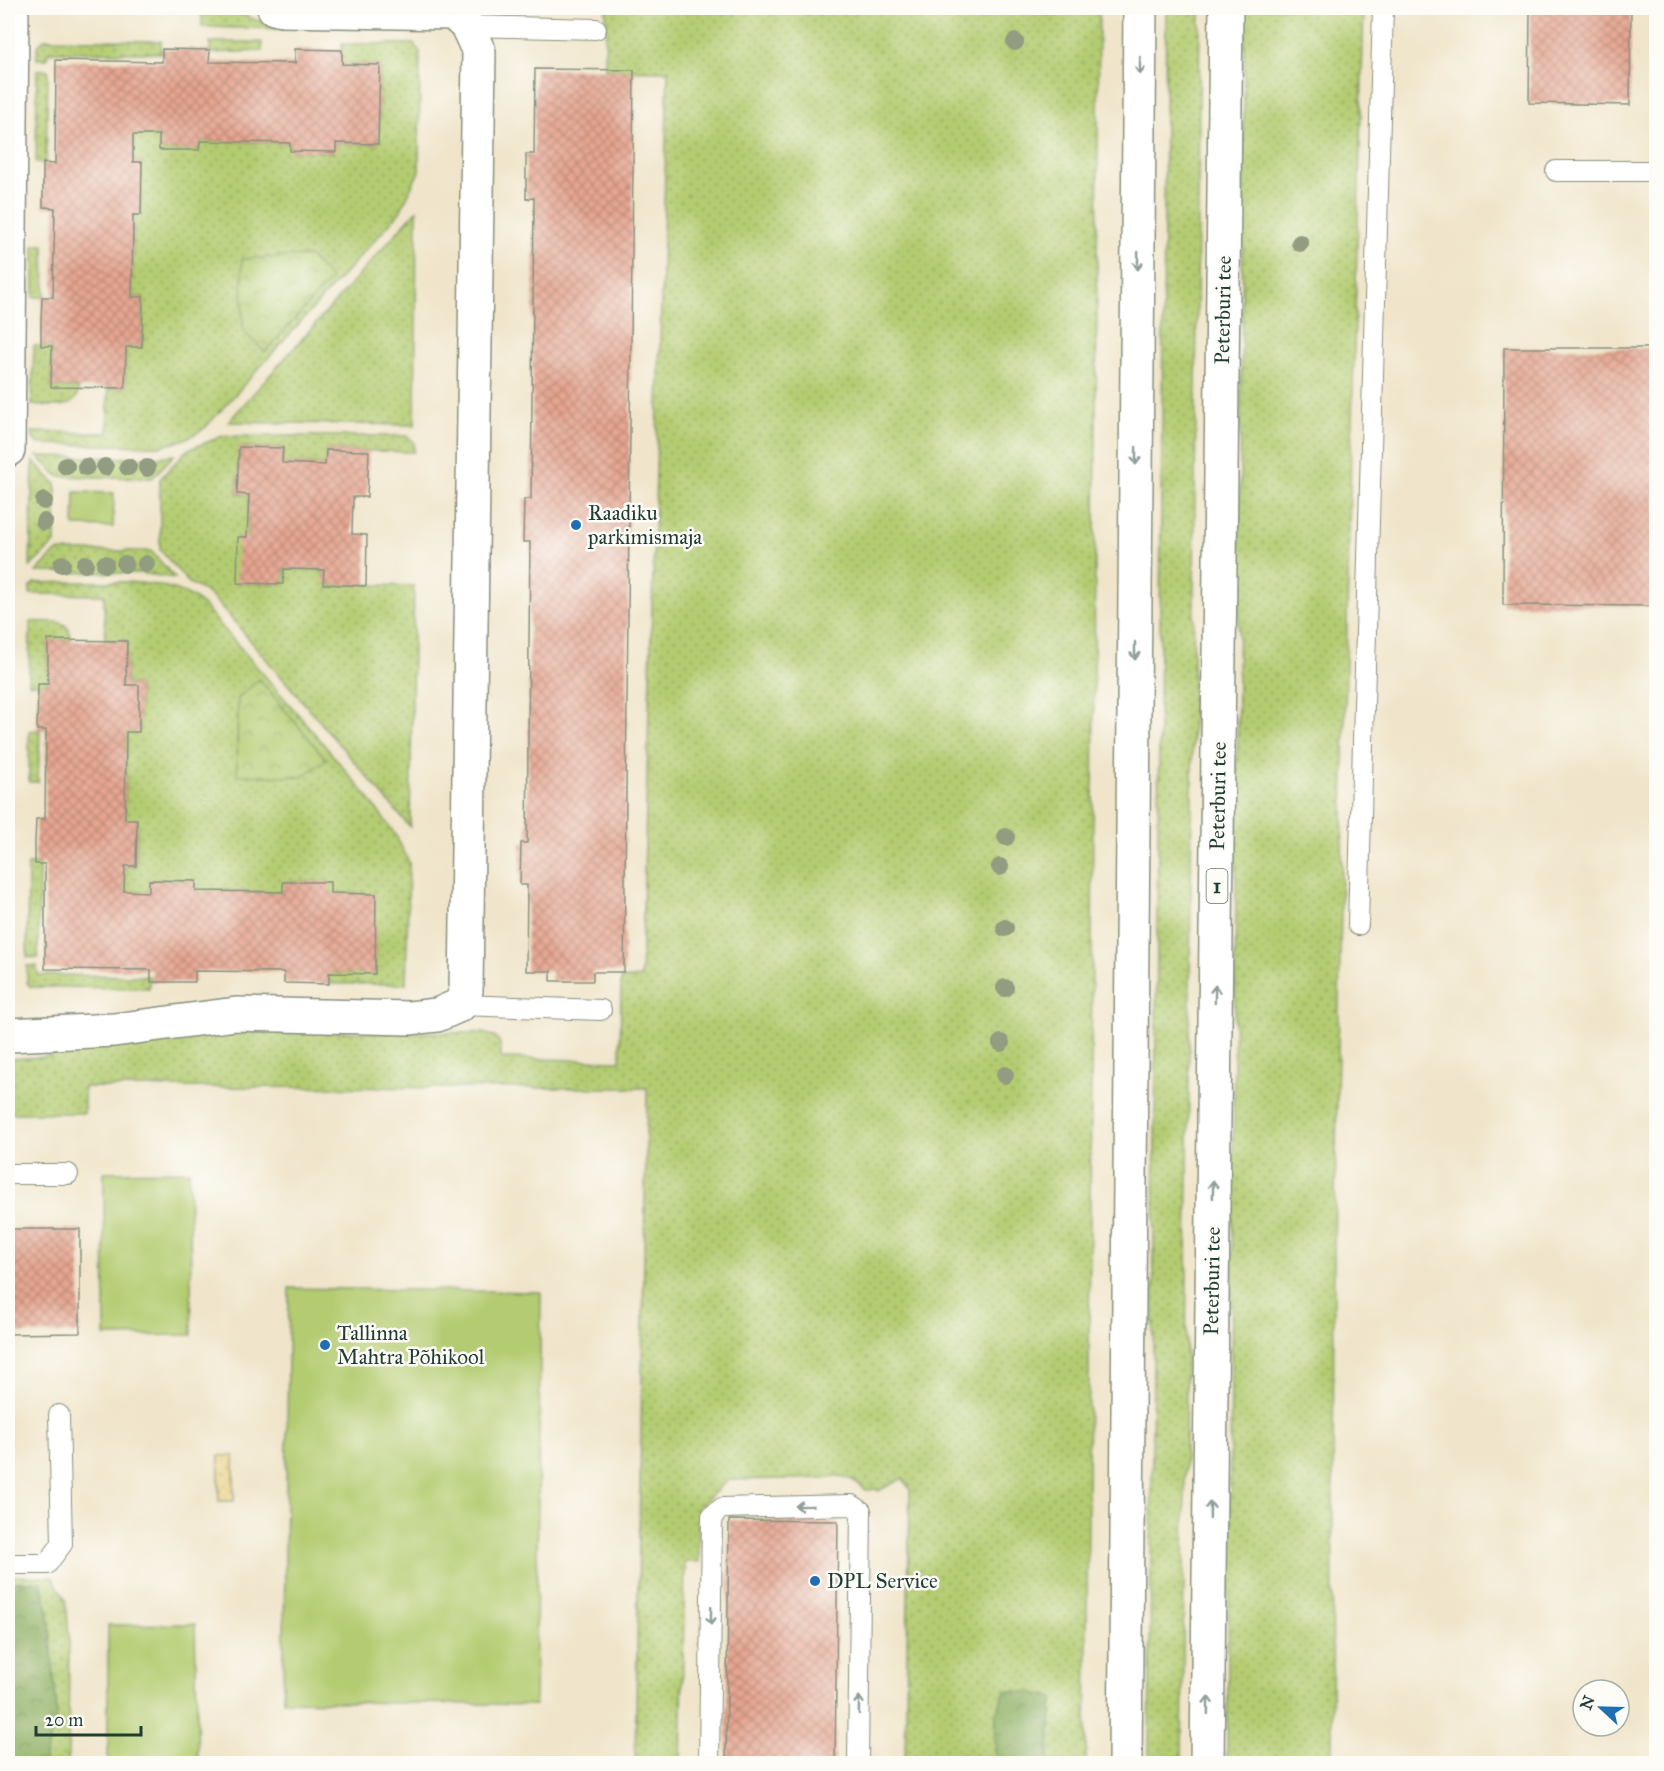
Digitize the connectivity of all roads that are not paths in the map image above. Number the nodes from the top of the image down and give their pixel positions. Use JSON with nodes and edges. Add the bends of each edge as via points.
{"nodes":[{"id":1,"x":274,"y":8,"type":"edge"},
{"id":2,"x":1140,"y":8,"type":"edge"},
{"id":3,"x":1226,"y":8,"type":"edge"},
{"id":4,"x":1383,"y":8,"type":"edge"},
{"id":5,"x":8,"y":9,"type":"edge"},
{"id":6,"x":467,"y":26,"type":"junction"},
{"id":7,"x":597,"y":29,"type":"dead end"},
{"id":8,"x":1556,"y":171,"type":"dead end"},
{"id":9,"x":1656,"y":171,"type":"edge"},
{"id":10,"x":8,"y":450,"type":"edge"},
{"id":11,"x":1358,"y":925,"type":"dead end"},
{"id":12,"x":460,"y":1005,"type":"junction"},
{"id":13,"x":601,"y":1010,"type":"dead end"},
{"id":14,"x":8,"y":1035,"type":"edge"},
{"id":15,"x":8,"y":1174,"type":"edge"},
{"id":16,"x":68,"y":1174,"type":"dead end"},
{"id":17,"x":59,"y":1415,"type":"dead end"},
{"id":18,"x":8,"y":1564,"type":"edge"},
{"id":19,"x":709,"y":1764,"type":"edge"},
{"id":20,"x":858,"y":1764,"type":"edge"},
{"id":21,"x":1125,"y":1764,"type":"edge"},
{"id":22,"x":1207,"y":1764,"type":"edge"}],
"edges":[{"from":1,"to":6,"type":"main road","via":[[453,13]]},
{"from":2,"to":21,"type":"main road","one_way":true},
{"from":22,"to":3,"type":"main road","name":"Peterburi tee","number":"1","one_way":true},
{"from":4,"to":11,"type":"lane"},
{"from":5,"to":10,"type":"main road","via":[[12,15]]},
{"from":6,"to":7,"type":"lane"},
{"from":6,"to":12,"type":"main road","via":[[479,52],[466,986]]},
{"from":8,"to":9,"type":"lane"},
{"from":12,"to":13,"type":"lane"},
{"from":12,"to":14,"type":"main road","via":[[437,1015],[409,1018],[236,1014],[114,1030]]},
{"from":15,"to":16,"type":"lane"},
{"from":17,"to":18,"type":"lane","via":[[62,1544],[46,1564]]},
{"from":20,"to":19,"type":"lane","one_way":true,"via":[[861,1511],[852,1505],[722,1508],[712,1516]]}]}
